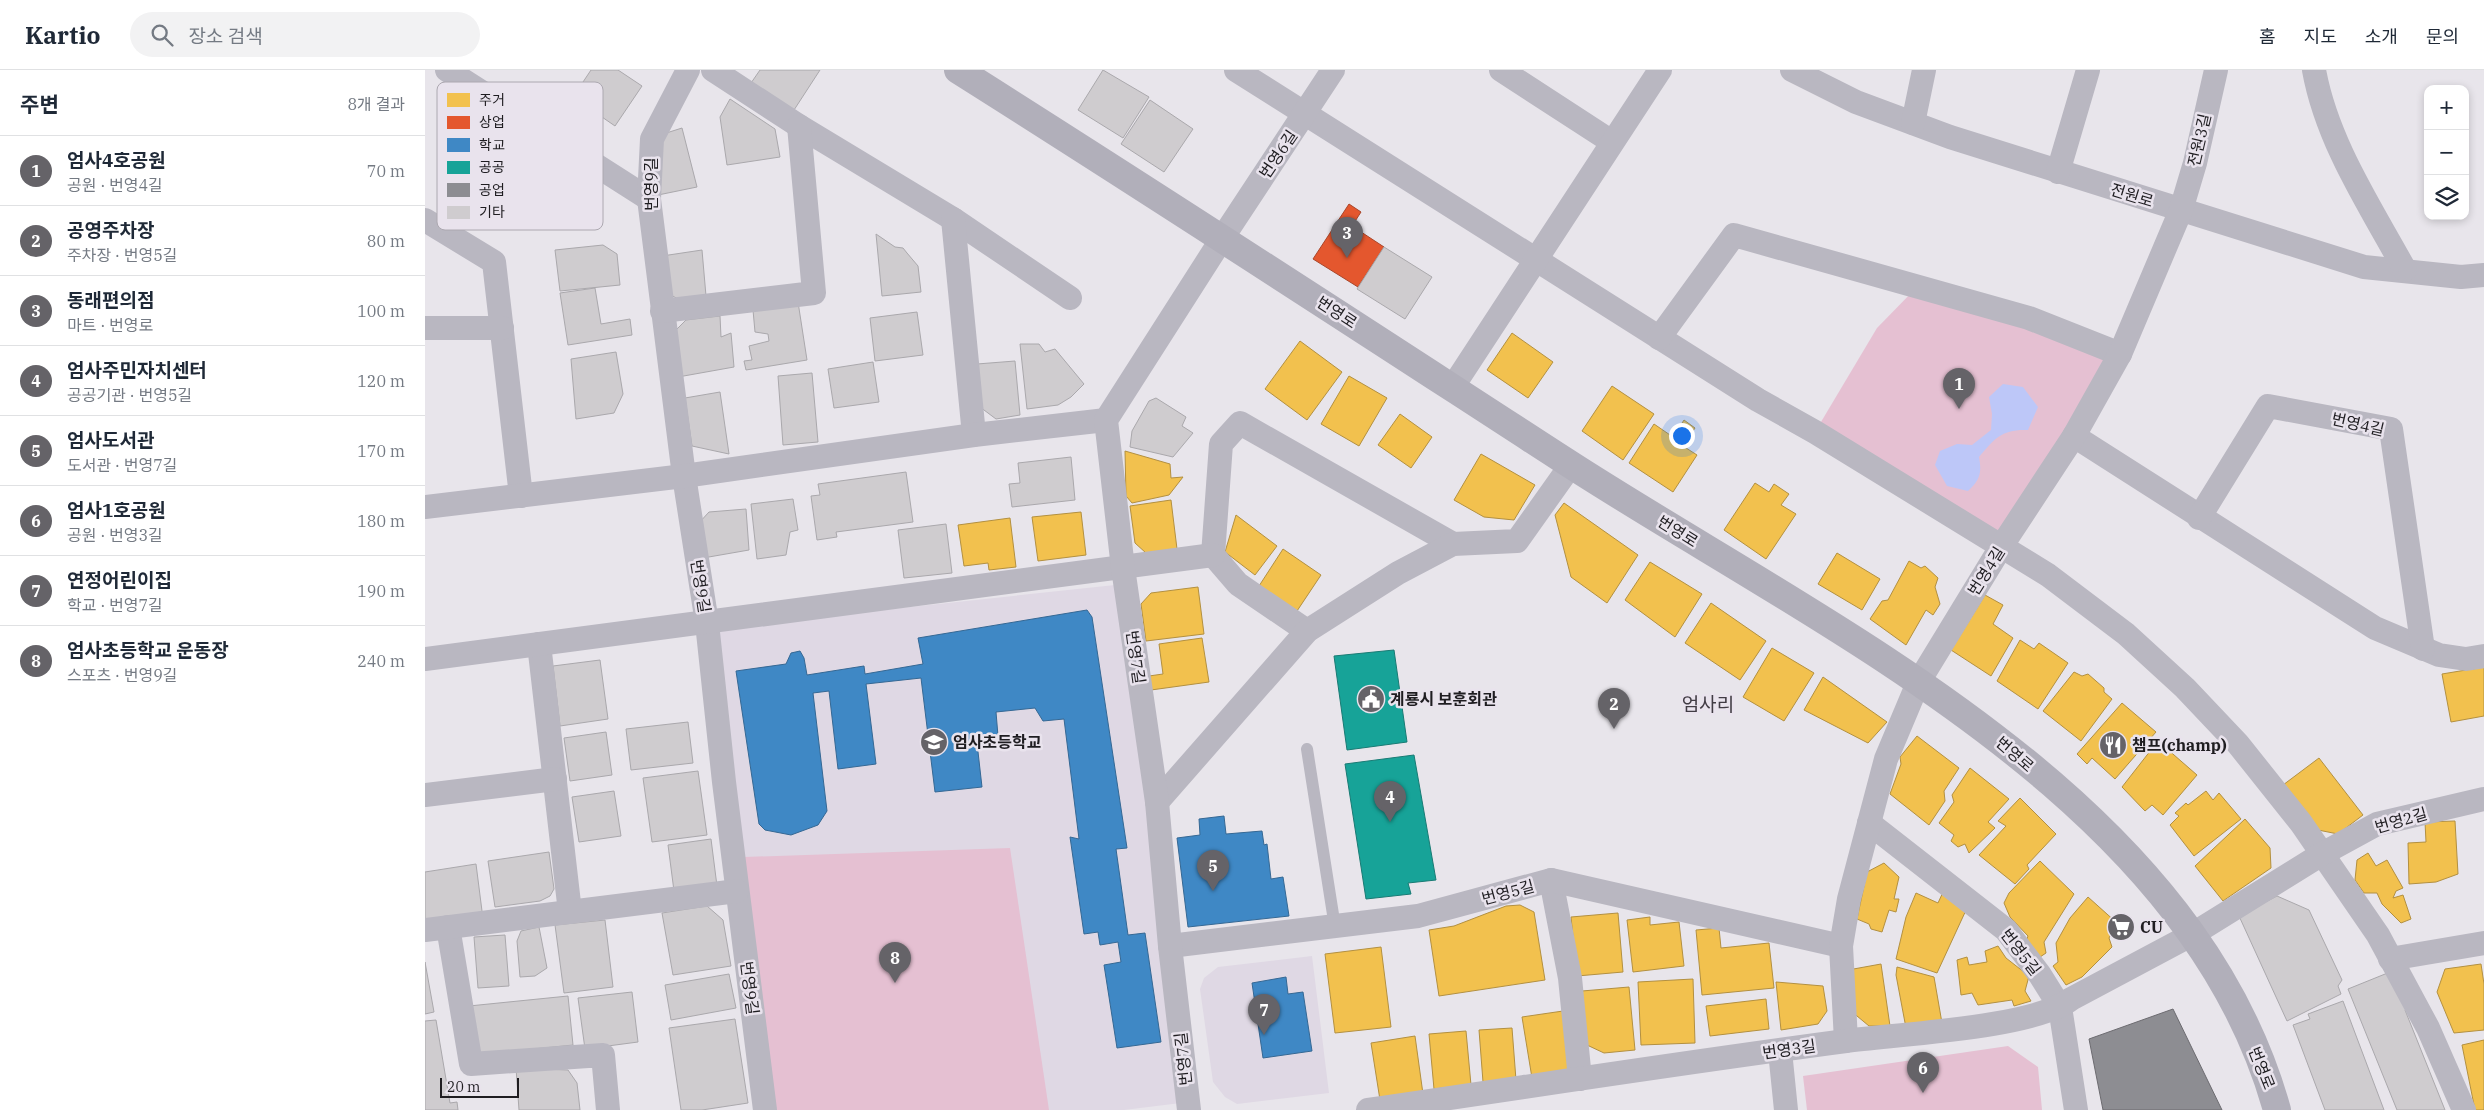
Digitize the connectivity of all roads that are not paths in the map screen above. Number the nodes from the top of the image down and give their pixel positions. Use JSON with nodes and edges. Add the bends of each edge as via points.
{"nodes":[{"id":1,"x":447,"y":70,"type":"edge"},
{"id":2,"x":688,"y":70,"type":"edge"},
{"id":3,"x":713,"y":70,"type":"edge"},
{"id":4,"x":958,"y":70,"type":"edge"},
{"id":5,"x":1235,"y":70,"type":"edge"},
{"id":6,"x":1333,"y":70,"type":"edge"},
{"id":7,"x":1501,"y":70,"type":"edge"},
{"id":8,"x":1660,"y":70,"type":"edge"},
{"id":9,"x":1792,"y":70,"type":"edge"},
{"id":10,"x":1924,"y":70,"type":"edge"},
{"id":11,"x":2088,"y":70,"type":"edge"},
{"id":12,"x":2216,"y":70,"type":"edge"},
{"id":13,"x":2314,"y":70,"type":"edge"},
{"id":14,"x":466,"y":82,"type":"edge"},
{"id":15,"x":1305,"y":113,"type":"junction"},
{"id":16,"x":1913,"y":123,"type":"junction"},
{"id":17,"x":799,"y":126,"type":"junction"},
{"id":18,"x":1612,"y":142,"type":"junction"},
{"id":19,"x":603,"y":169,"type":"edge"},
{"id":20,"x":2058,"y":172,"type":"junction"},
{"id":21,"x":649,"y":198,"type":"junction"},
{"id":22,"x":2181,"y":210,"type":"junction"},
{"id":23,"x":953,"y":219,"type":"junction"},
{"id":24,"x":425,"y":220,"type":"edge"},
{"id":25,"x":437,"y":227,"type":"edge"},
{"id":26,"x":441,"y":230,"type":"edge"},
{"id":27,"x":1223,"y":237,"type":"junction"},
{"id":28,"x":1537,"y":260,"type":"junction"},
{"id":29,"x":2405,"y":270,"type":"junction"},
{"id":30,"x":2484,"y":275,"type":"edge"},
{"id":31,"x":1070,"y":298,"type":"dead end"},
{"id":32,"x":662,"y":311,"type":"junction"},
{"id":33,"x":425,"y":328,"type":"edge"},
{"id":34,"x":501,"y":328,"type":"junction"},
{"id":35,"x":1659,"y":338,"type":"junction"},
{"id":36,"x":2120,"y":354,"type":"junction"},
{"id":37,"x":1452,"y":388,"type":"junction"},
{"id":38,"x":1106,"y":420,"type":"junction"},
{"id":39,"x":974,"y":435,"type":"junction"},
{"id":40,"x":2074,"y":436,"type":"junction"},
{"id":41,"x":1571,"y":465,"type":"junction"},
{"id":42,"x":684,"y":476,"type":"junction"},
{"id":43,"x":521,"y":496,"type":"junction"},
{"id":44,"x":425,"y":507,"type":"edge"},
{"id":45,"x":2199,"y":518,"type":"junction"},
{"id":46,"x":1453,"y":544,"type":"junction"},
{"id":47,"x":2001,"y":547,"type":"junction"},
{"id":48,"x":1213,"y":555,"type":"junction"},
{"id":49,"x":1123,"y":568,"type":"junction"},
{"id":50,"x":707,"y":623,"type":"junction"},
{"id":51,"x":1307,"y":631,"type":"junction"},
{"id":52,"x":539,"y":644,"type":"junction"},
{"id":53,"x":2423,"y":649,"type":"junction"},
{"id":54,"x":2484,"y":656,"type":"edge"},
{"id":55,"x":425,"y":659,"type":"edge"},
{"id":56,"x":1918,"y":683,"type":"junction"},
{"id":57,"x":1307,"y":749,"type":"dead end"},
{"id":58,"x":555,"y":779,"type":"junction"},
{"id":59,"x":425,"y":795,"type":"edge"},
{"id":60,"x":2484,"y":799,"type":"edge"},
{"id":61,"x":1157,"y":802,"type":"junction"},
{"id":62,"x":1869,"y":823,"type":"junction"},
{"id":63,"x":2322,"y":854,"type":"junction"},
{"id":64,"x":1551,"y":880,"type":"junction"},
{"id":65,"x":737,"y":891,"type":"junction"},
{"id":66,"x":570,"y":912,"type":"junction"},
{"id":67,"x":448,"y":927,"type":"junction"},
{"id":68,"x":1335,"y":927,"type":"junction"},
{"id":69,"x":425,"y":930,"type":"edge"},
{"id":70,"x":2193,"y":934,"type":"junction"},
{"id":71,"x":2484,"y":943,"type":"edge"},
{"id":72,"x":1170,"y":946,"type":"junction"},
{"id":73,"x":1841,"y":946,"type":"junction"},
{"id":74,"x":2390,"y":959,"type":"junction"},
{"id":75,"x":2060,"y":1007,"type":"junction"},
{"id":76,"x":1846,"y":1041,"type":"junction"},
{"id":77,"x":1780,"y":1051,"type":"junction"},
{"id":78,"x":1580,"y":1079,"type":"junction"},
{"id":79,"x":608,"y":1110,"type":"edge"},
{"id":80,"x":765,"y":1110,"type":"edge"},
{"id":81,"x":1189,"y":1110,"type":"edge"},
{"id":82,"x":1368,"y":1110,"type":"edge"},
{"id":83,"x":1786,"y":1110,"type":"edge"},
{"id":84,"x":2076,"y":1110,"type":"edge"},
{"id":85,"x":2277,"y":1110,"type":"edge"},
{"id":86,"x":2464,"y":1110,"type":"edge"}],
"edges":[{"from":1,"to":14,"type":"street"},
{"from":2,"to":21,"type":"street","name":"번영9길","via":[[652,138]]},
{"from":3,"to":17,"type":"street"},
{"from":4,"to":27,"type":"street","name":"번영로"},
{"from":5,"to":15,"type":"street"},
{"from":6,"to":15,"type":"street","name":"번영6길"},
{"from":7,"to":18,"type":"street"},
{"from":8,"to":18,"type":"street"},
{"from":9,"to":16,"type":"street","name":"전원로","via":[[1856,102]]},
{"from":10,"to":16,"type":"street"},
{"from":11,"to":20,"type":"street"},
{"from":12,"to":22,"type":"street","name":"전원3길"},
{"from":13,"to":29,"type":"street","via":[[2318,91],[2338,146]]},
{"from":15,"to":27,"type":"street","name":"번영6길"},
{"from":15,"to":28,"type":"street"},
{"from":16,"to":20,"type":"street","name":"전원로"},
{"from":17,"to":23,"type":"street"},
{"from":17,"to":32,"type":"street","via":[[814,293]]},
{"from":18,"to":28,"type":"street"},
{"from":19,"to":21,"type":"street"},
{"from":20,"to":22,"type":"street","name":"전원로"},
{"from":21,"to":32,"type":"street","name":"번영9길"},
{"from":22,"to":29,"type":"street","name":"전원로","via":[[2364,267]]},
{"from":22,"to":36,"type":"street","name":"번영4길"},
{"from":23,"to":31,"type":"street"},
{"from":23,"to":39,"type":"street"},
{"from":24,"to":25,"type":"street"},
{"from":26,"to":34,"type":"street","via":[[493,262]]},
{"from":27,"to":37,"type":"street","name":"번영로"},
{"from":27,"to":38,"type":"street"},
{"from":28,"to":35,"type":"street"},
{"from":28,"to":37,"type":"street"},
{"from":29,"to":30,"type":"street","name":"전원로","via":[[2461,277]]},
{"from":32,"to":42,"type":"street","name":"번영9길"},
{"from":33,"to":34,"type":"street"},
{"from":34,"to":43,"type":"street"},
{"from":35,"to":36,"type":"street","via":[[1734,236],[2029,318]]},
{"from":35,"to":47,"type":"street"},
{"from":36,"to":40,"type":"street","name":"번영4길"},
{"from":37,"to":41,"type":"street","name":"번영로"},
{"from":38,"to":39,"type":"street"},
{"from":38,"to":49,"type":"street","name":"번영7길"},
{"from":39,"to":42,"type":"street"},
{"from":40,"to":45,"type":"street"},
{"from":40,"to":47,"type":"street","name":"번영4길"},
{"from":41,"to":46,"type":"street","via":[[1517,541]]},
{"from":41,"to":56,"type":"street","name":"번영로"},
{"from":42,"to":43,"type":"street"},
{"from":42,"to":50,"type":"street","name":"번영9길"},
{"from":43,"to":44,"type":"street"},
{"from":45,"to":53,"type":"street","via":[[2375,628]]},
{"from":45,"to":53,"type":"street","name":"번영4길","via":[[2268,406],[2391,429]]},
{"from":46,"to":48,"type":"street","via":[[1239,423],[1221,444]]},
{"from":46,"to":51,"type":"street","via":[[1397,573]]},
{"from":47,"to":56,"type":"street","name":"번영4길"},
{"from":47,"to":63,"type":"street","via":[[2048,575],[2126,634],[2185,688],[2238,744]]},
{"from":48,"to":49,"type":"street"},
{"from":48,"to":51,"type":"street","via":[[1238,584]]},
{"from":49,"to":50,"type":"street"},
{"from":49,"to":61,"type":"street","name":"번영7길"},
{"from":50,"to":52,"type":"street"},
{"from":50,"to":65,"type":"street","name":"번영9길"},
{"from":51,"to":61,"type":"street"},
{"from":52,"to":55,"type":"street"},
{"from":52,"to":58,"type":"street"},
{"from":53,"to":54,"type":"street","via":[[2466,659]]},
{"from":56,"to":62,"type":"street","via":[[1886,759]]},
{"from":56,"to":70,"type":"street","name":"번영로","via":[[1995,736],[2097,825],[2164,895]]},
{"from":57,"to":68,"type":"lane"},
{"from":58,"to":59,"type":"street"},
{"from":58,"to":66,"type":"street"},
{"from":60,"to":63,"type":"street","name":"번영2길","via":[[2377,824]]},
{"from":61,"to":72,"type":"street","name":"번영7길"},
{"from":62,"to":73,"type":"street","via":[[1849,899]]},
{"from":62,"to":75,"type":"street","name":"번영5길","via":[[2006,930]]},
{"from":63,"to":70,"type":"street","name":"번영2길"},
{"from":63,"to":74,"type":"street","via":[[2378,935]]},
{"from":64,"to":68,"type":"street","name":"번영5길","via":[[1418,916]]},
{"from":64,"to":73,"type":"street","name":"번영5길"},
{"from":64,"to":78,"type":"street","via":[[1570,978]]},
{"from":65,"to":66,"type":"street"},
{"from":65,"to":80,"type":"street","name":"번영9길"},
{"from":66,"to":67,"type":"street"},
{"from":67,"to":69,"type":"street"},
{"from":67,"to":79,"type":"street","via":[[471,1064],[603,1055]]},
{"from":68,"to":72,"type":"street","name":"번영5길"},
{"from":70,"to":75,"type":"street","name":"번영3길"},
{"from":70,"to":85,"type":"street","name":"번영로","via":[[2232,1000],[2267,1074]]},
{"from":71,"to":74,"type":"street"},
{"from":72,"to":81,"type":"street","name":"번영7길"},
{"from":73,"to":76,"type":"street"},
{"from":74,"to":86,"type":"street","via":[[2428,1028]]},
{"from":75,"to":76,"type":"street","name":"번영3길","via":[[2000,1022]]},
{"from":75,"to":84,"type":"street","name":"번영5길"},
{"from":76,"to":77,"type":"street","name":"번영3길"},
{"from":77,"to":78,"type":"street","name":"번영3길"},
{"from":77,"to":83,"type":"street"},
{"from":78,"to":82,"type":"street","name":"번영3길"}]}
